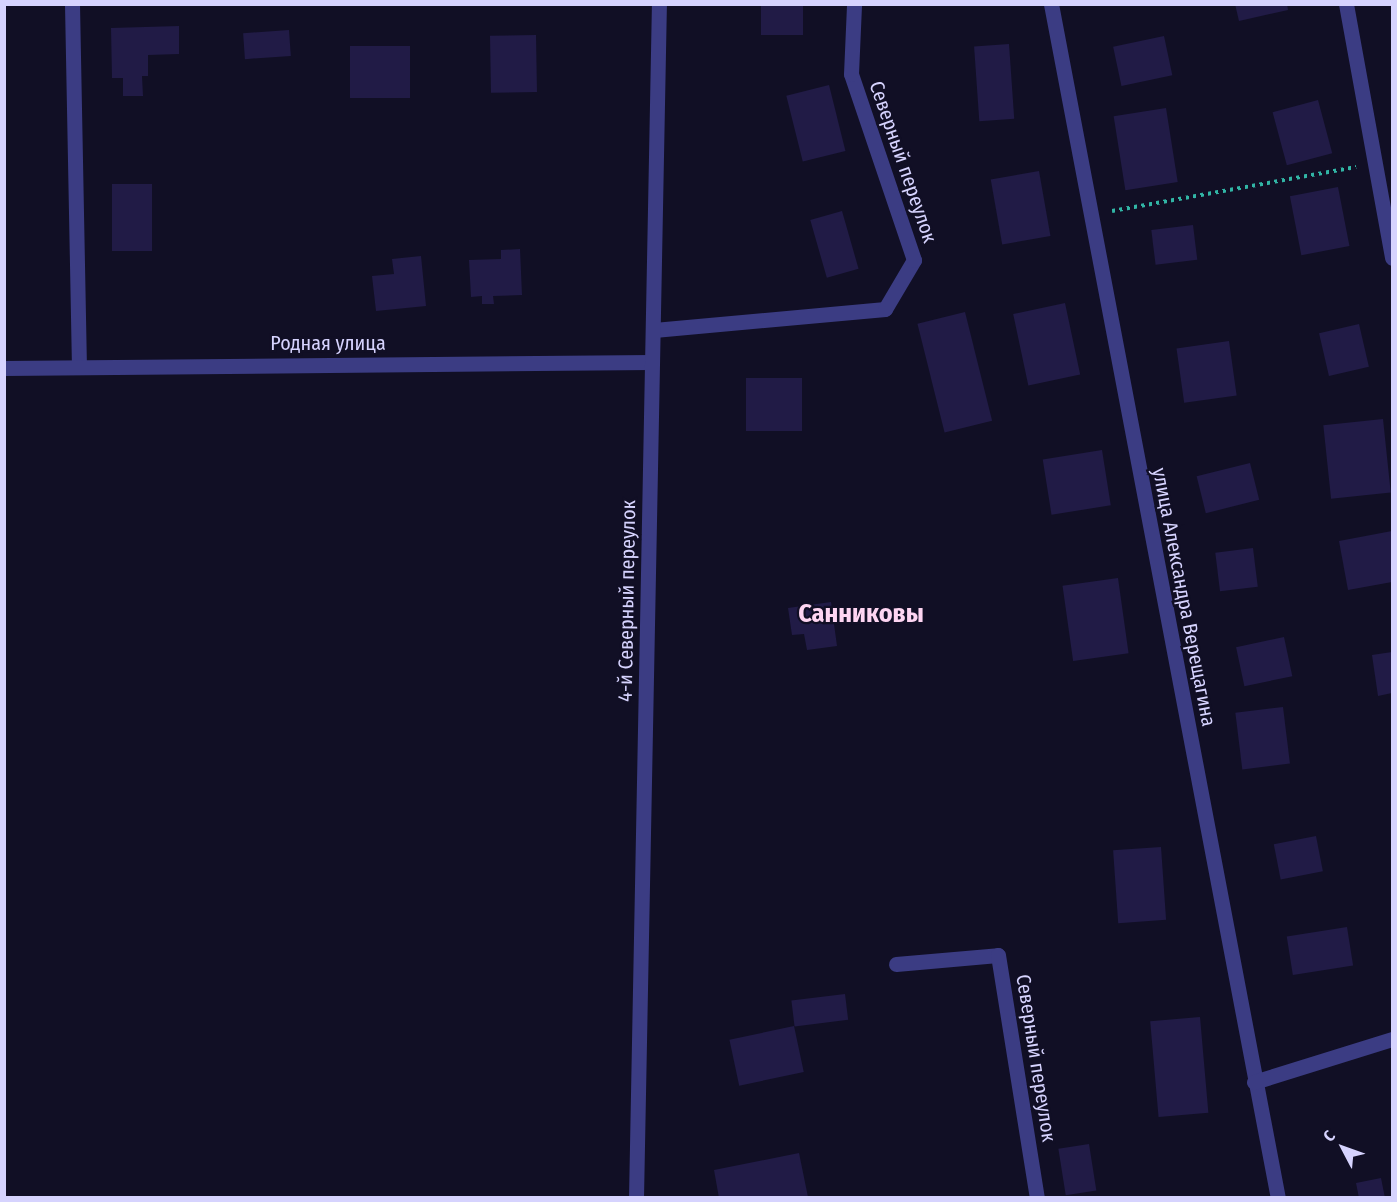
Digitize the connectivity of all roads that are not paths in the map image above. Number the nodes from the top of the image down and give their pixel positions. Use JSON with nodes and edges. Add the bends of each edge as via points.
{"nodes":[{"id":1,"x":72,"y":4,"type":"edge"},
{"id":2,"x":659,"y":4,"type":"edge"},
{"id":3,"x":854,"y":4,"type":"edge"},
{"id":4,"x":1052,"y":4,"type":"edge"},
{"id":5,"x":1346,"y":4,"type":"edge"},
{"id":6,"x":1392,"y":258,"type":"edge"},
{"id":7,"x":654,"y":330,"type":"junction"},
{"id":8,"x":652,"y":362,"type":"junction"},
{"id":9,"x":79,"y":366,"type":"junction"},
{"id":10,"x":4,"y":368,"type":"edge"},
{"id":11,"x":896,"y":964,"type":"dead end"},
{"id":12,"x":1392,"y":1039,"type":"edge"},
{"id":13,"x":1254,"y":1082,"type":"junction"},
{"id":14,"x":636,"y":1197,"type":"edge"},
{"id":15,"x":1037,"y":1197,"type":"edge"},
{"id":16,"x":1278,"y":1197,"type":"edge"}],
"edges":[{"from":1,"to":9,"type":"street"},
{"from":2,"to":7,"type":"street","name":"4-й Северный переулок"},
{"from":3,"to":7,"type":"street","name":"Северный переулок","via":[[851,74],[914,260],[885,309]]},
{"from":4,"to":13,"type":"street","name":"улица Александра Верещагина"},
{"from":5,"to":6,"type":"street"},
{"from":7,"to":8,"type":"street","name":"4-й Северный переулок"},
{"from":8,"to":9,"type":"street","name":"Родная улица"},
{"from":8,"to":14,"type":"street","name":"4-й Северный переулок"},
{"from":9,"to":10,"type":"street","name":"Родная улица"},
{"from":11,"to":15,"type":"street","name":"Северный переулок","via":[[998,955]]},
{"from":12,"to":13,"type":"street"},
{"from":13,"to":16,"type":"street","name":"улица Александра Верещагина"}]}
